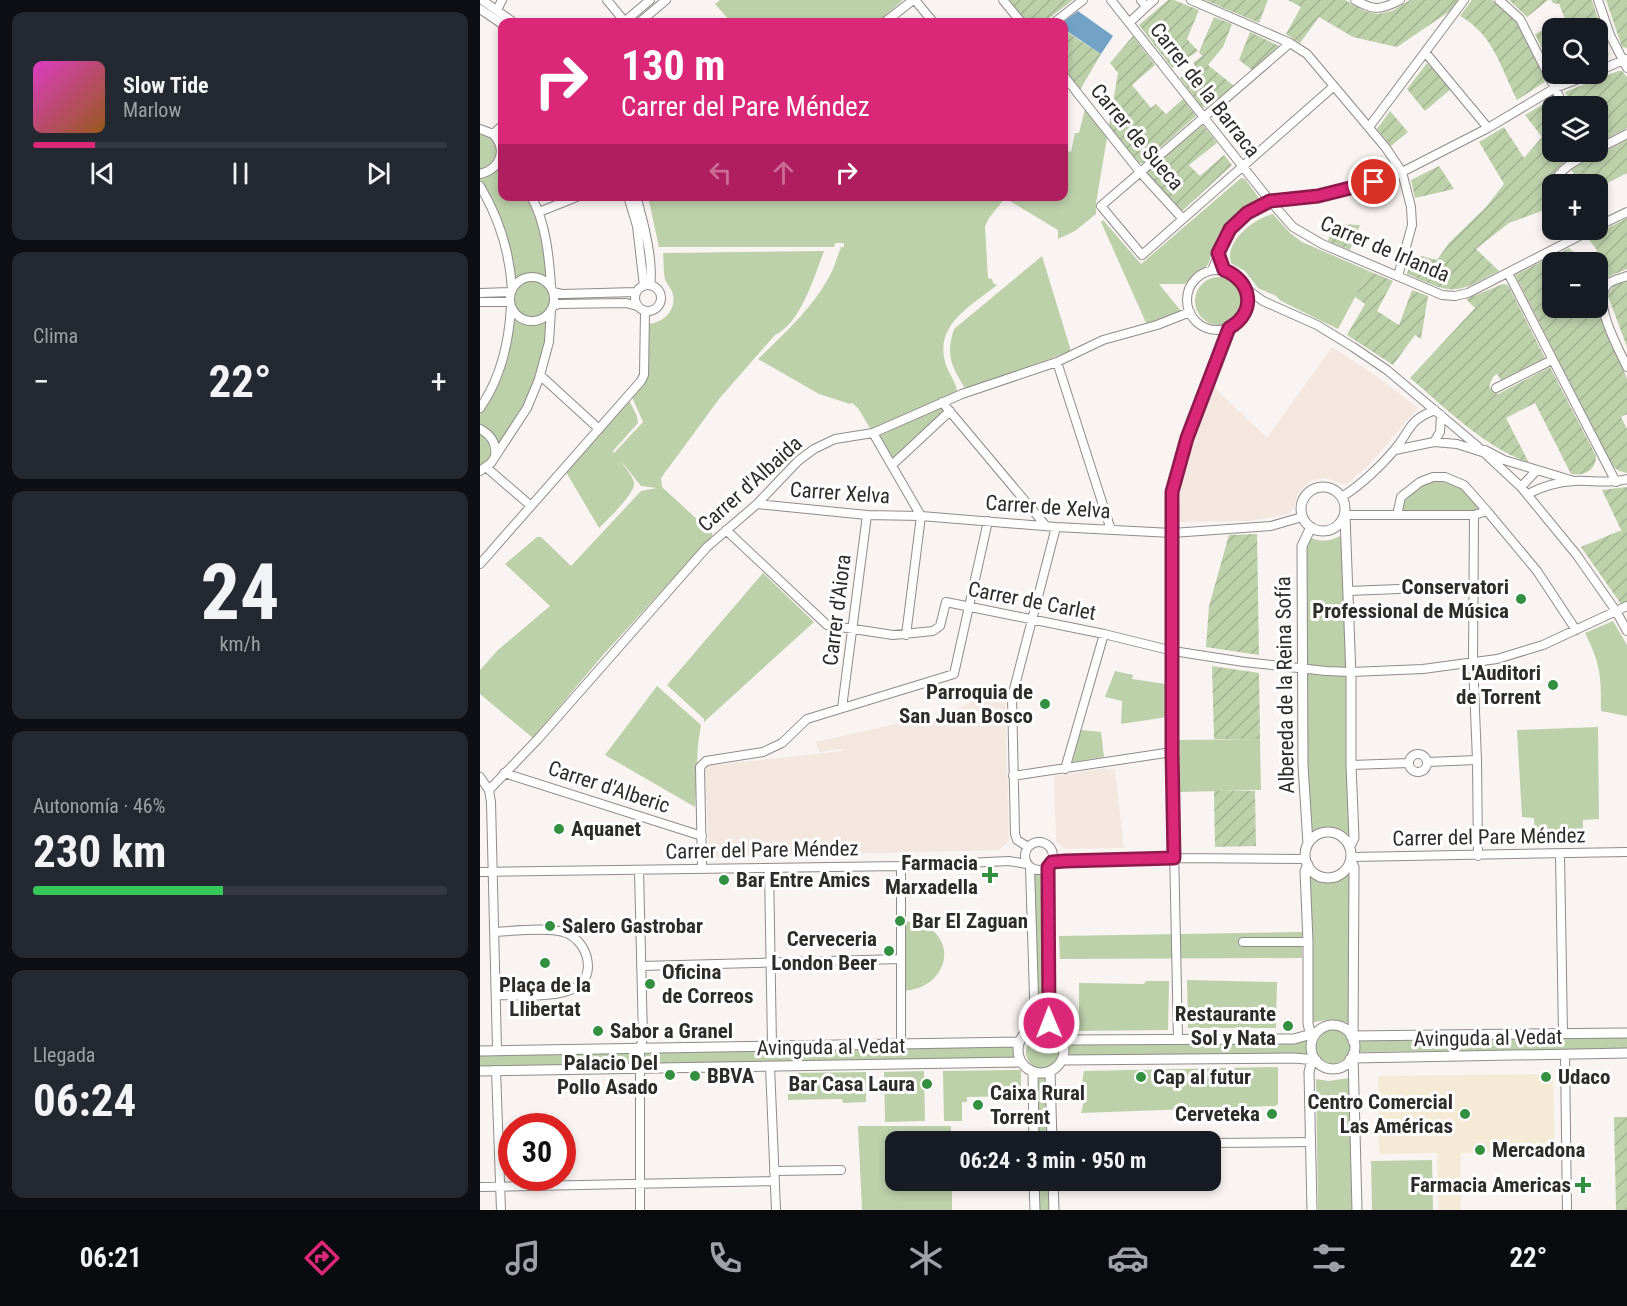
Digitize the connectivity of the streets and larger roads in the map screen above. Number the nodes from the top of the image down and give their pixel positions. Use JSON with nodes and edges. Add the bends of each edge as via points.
{"nodes":[{"id":1,"x":482,"y":0,"type":"edge"},
{"id":2,"x":502,"y":0,"type":"edge"},
{"id":3,"x":607,"y":0,"type":"edge"},
{"id":4,"x":650,"y":0,"type":"edge"},
{"id":5,"x":666,"y":0,"type":"edge"},
{"id":6,"x":914,"y":0,"type":"edge"},
{"id":7,"x":1003,"y":0,"type":"edge"},
{"id":8,"x":1083,"y":0,"type":"edge"},
{"id":9,"x":1112,"y":0,"type":"edge"},
{"id":10,"x":1154,"y":0,"type":"edge"},
{"id":11,"x":1191,"y":0,"type":"edge"},
{"id":12,"x":1354,"y":0,"type":"edge"},
{"id":13,"x":1400,"y":0,"type":"edge"},
{"id":14,"x":1464,"y":0,"type":"edge"},
{"id":15,"x":1499,"y":0,"type":"edge"},
{"id":16,"x":1598,"y":0,"type":"edge"},
{"id":17,"x":1144,"y":3,"type":"edge"},
{"id":18,"x":480,"y":9,"type":"edge"},
{"id":19,"x":497,"y":10,"type":"junction"},
{"id":20,"x":508,"y":18,"type":"edge"},
{"id":21,"x":622,"y":18,"type":"edge"},
{"id":22,"x":630,"y":18,"type":"edge"},
{"id":23,"x":644,"y":18,"type":"edge"},
{"id":24,"x":890,"y":18,"type":"edge"},
{"id":25,"x":930,"y":18,"type":"edge"},
{"id":26,"x":1018,"y":18,"type":"edge"},
{"id":27,"x":1060,"y":18,"type":"edge"},
{"id":28,"x":498,"y":21,"type":"edge"},
{"id":29,"x":1129,"y":22,"type":"junction"},
{"id":30,"x":1290,"y":43,"type":"junction"},
{"id":31,"x":1425,"y":52,"type":"junction"},
{"id":32,"x":1625,"y":60,"type":"edge"},
{"id":33,"x":1608,"y":67,"type":"edge"},
{"id":34,"x":1627,"y":69,"type":"edge"},
{"id":35,"x":1068,"y":81,"type":"edge"},
{"id":36,"x":1565,"y":84,"type":"edge"},
{"id":37,"x":1333,"y":87,"type":"junction"},
{"id":38,"x":1555,"y":88,"type":"junction"},
{"id":39,"x":1559,"y":96,"type":"edge"},
{"id":40,"x":1204,"y":117,"type":"junction"},
{"id":41,"x":1369,"y":127,"type":"junction"},
{"id":42,"x":481,"y":128,"type":"edge"},
{"id":43,"x":1488,"y":128,"type":"junction"},
{"id":44,"x":498,"y":130,"type":"edge"},
{"id":45,"x":494,"y":134,"type":"junction"},
{"id":46,"x":1627,"y":134,"type":"edge"},
{"id":47,"x":498,"y":140,"type":"edge"},
{"id":48,"x":1608,"y":144,"type":"edge"},
{"id":49,"x":1574,"y":162,"type":"edge"},
{"id":50,"x":498,"y":163,"type":"edge"},
{"id":51,"x":1242,"y":167,"type":"junction"},
{"id":52,"x":1140,"y":172,"type":"junction"},
{"id":53,"x":1402,"y":172,"type":"junction"},
{"id":54,"x":480,"y":174,"type":"edge"},
{"id":55,"x":1558,"y":174,"type":"edge"},
{"id":56,"x":480,"y":186,"type":"edge"},
{"id":57,"x":534,"y":201,"type":"edge"},
{"id":58,"x":566,"y":201,"type":"edge"},
{"id":59,"x":630,"y":201,"type":"edge"},
{"id":60,"x":637,"y":201,"type":"edge"},
{"id":61,"x":1270,"y":201,"type":"junction"},
{"id":62,"x":539,"y":212,"type":"junction"},
{"id":63,"x":1627,"y":212,"type":"edge"},
{"id":64,"x":1183,"y":219,"type":"junction"},
{"id":65,"x":1608,"y":221,"type":"edge"},
{"id":66,"x":1572,"y":240,"type":"edge"},
{"id":67,"x":1218,"y":253,"type":"junction"},
{"id":68,"x":1212,"y":270,"type":"junction"},
{"id":69,"x":1224,"y":270,"type":"junction"},
{"id":70,"x":1508,"y":273,"type":"junction"},
{"id":71,"x":1398,"y":276,"type":"junction"},
{"id":72,"x":1627,"y":276,"type":"edge"},
{"id":73,"x":647,"y":285,"type":"junction"},
{"id":74,"x":1245,"y":288,"type":"junction"},
{"id":75,"x":552,"y":290,"type":"junction"},
{"id":76,"x":511,"y":291,"type":"junction"},
{"id":77,"x":636,"y":292,"type":"junction"},
{"id":78,"x":480,"y":293,"type":"edge"},
{"id":79,"x":1263,"y":301,"type":"junction"},
{"id":80,"x":480,"y":302,"type":"edge"},
{"id":81,"x":510,"y":303,"type":"junction"},
{"id":82,"x":637,"y":306,"type":"junction"},
{"id":83,"x":1247,"y":306,"type":"junction"},
{"id":84,"x":552,"y":308,"type":"junction"},
{"id":85,"x":645,"y":311,"type":"junction"},
{"id":86,"x":1190,"y":312,"type":"junction"},
{"id":87,"x":1229,"y":328,"type":"junction"},
{"id":88,"x":1552,"y":360,"type":"junction"},
{"id":89,"x":1057,"y":362,"type":"junction"},
{"id":90,"x":1627,"y":368,"type":"edge"},
{"id":91,"x":540,"y":375,"type":"junction"},
{"id":92,"x":1496,"y":388,"type":"dead end"},
{"id":93,"x":942,"y":402,"type":"junction"},
{"id":94,"x":480,"y":408,"type":"edge"},
{"id":95,"x":950,"y":411,"type":"junction"},
{"id":96,"x":1438,"y":412,"type":"junction"},
{"id":97,"x":1412,"y":424,"type":"junction"},
{"id":98,"x":480,"y":429,"type":"edge"},
{"id":99,"x":599,"y":429,"type":"junction"},
{"id":100,"x":873,"y":433,"type":"junction"},
{"id":101,"x":1434,"y":442,"type":"junction"},
{"id":102,"x":1424,"y":443,"type":"junction"},
{"id":103,"x":1476,"y":445,"type":"junction"},
{"id":104,"x":1395,"y":450,"type":"junction"},
{"id":105,"x":1484,"y":452,"type":"junction"},
{"id":106,"x":494,"y":458,"type":"junction"},
{"id":107,"x":892,"y":465,"type":"junction"},
{"id":108,"x":482,"y":471,"type":"edge"},
{"id":109,"x":1536,"y":471,"type":"junction"},
{"id":110,"x":1627,"y":479,"type":"edge"},
{"id":111,"x":1574,"y":481,"type":"junction"},
{"id":112,"x":1616,"y":482,"type":"junction"},
{"id":113,"x":1521,"y":487,"type":"junction"},
{"id":114,"x":1528,"y":494,"type":"junction"},
{"id":115,"x":1343,"y":496,"type":"junction"},
{"id":116,"x":757,"y":504,"type":"junction"},
{"id":117,"x":531,"y":506,"type":"junction"},
{"id":118,"x":1486,"y":511,"type":"junction"},
{"id":119,"x":867,"y":515,"type":"junction"},
{"id":120,"x":1345,"y":515,"type":"junction"},
{"id":121,"x":1397,"y":515,"type":"junction"},
{"id":122,"x":1474,"y":515,"type":"junction"},
{"id":123,"x":921,"y":516,"type":"junction"},
{"id":124,"x":1302,"y":517,"type":"junction"},
{"id":125,"x":988,"y":521,"type":"junction"},
{"id":126,"x":1046,"y":526,"type":"junction"},
{"id":127,"x":1056,"y":527,"type":"junction"},
{"id":128,"x":1311,"y":527,"type":"junction"},
{"id":129,"x":726,"y":530,"type":"junction"},
{"id":130,"x":1111,"y":530,"type":"junction"},
{"id":131,"x":1172,"y":533,"type":"junction"},
{"id":132,"x":480,"y":564,"type":"edge"},
{"id":133,"x":1475,"y":586,"type":"junction"},
{"id":134,"x":1348,"y":591,"type":"junction"},
{"id":135,"x":1627,"y":606,"type":"edge"},
{"id":136,"x":969,"y":607,"type":"junction"},
{"id":137,"x":1616,"y":611,"type":"junction"},
{"id":138,"x":1031,"y":619,"type":"junction"},
{"id":139,"x":853,"y":630,"type":"junction"},
{"id":140,"x":1576,"y":630,"type":"junction"},
{"id":141,"x":1627,"y":631,"type":"edge"},
{"id":142,"x":1104,"y":634,"type":"junction"},
{"id":143,"x":906,"y":635,"type":"junction"},
{"id":144,"x":1173,"y":651,"type":"junction"},
{"id":145,"x":1473,"y":662,"type":"junction"},
{"id":146,"x":1302,"y":669,"type":"junction"},
{"id":147,"x":1351,"y":672,"type":"junction"},
{"id":148,"x":842,"y":708,"type":"junction"},
{"id":149,"x":1172,"y":752,"type":"junction"},
{"id":150,"x":1477,"y":760,"type":"junction"},
{"id":151,"x":1427,"y":762,"type":"junction"},
{"id":152,"x":1409,"y":763,"type":"junction"},
{"id":153,"x":1351,"y":765,"type":"junction"},
{"id":154,"x":1065,"y":769,"type":"junction"},
{"id":155,"x":504,"y":773,"type":"junction"},
{"id":156,"x":480,"y":777,"type":"edge"},
{"id":157,"x":1013,"y":777,"type":"junction"},
{"id":158,"x":484,"y":791,"type":"edge"},
{"id":159,"x":702,"y":836,"type":"junction"},
{"id":160,"x":1308,"y":844,"type":"junction"},
{"id":161,"x":1350,"y":846,"type":"junction"},
{"id":162,"x":1027,"y":851,"type":"junction"},
{"id":163,"x":1627,"y":852,"type":"edge"},
{"id":164,"x":1052,"y":853,"type":"junction"},
{"id":165,"x":1560,"y":854,"type":"junction"},
{"id":166,"x":1478,"y":856,"type":"junction"},
{"id":167,"x":1174,"y":858,"type":"junction"},
{"id":168,"x":1351,"y":859,"type":"junction"},
{"id":169,"x":1009,"y":861,"type":"junction"},
{"id":170,"x":1065,"y":861,"type":"junction"},
{"id":171,"x":1306,"y":862,"type":"junction"},
{"id":172,"x":1029,"y":865,"type":"junction"},
{"id":173,"x":1050,"y":865,"type":"junction"},
{"id":174,"x":901,"y":866,"type":"junction"},
{"id":175,"x":769,"y":868,"type":"junction"},
{"id":176,"x":702,"y":869,"type":"junction"},
{"id":177,"x":639,"y":870,"type":"junction"},
{"id":178,"x":480,"y":872,"type":"edge"},
{"id":179,"x":492,"y":872,"type":"junction"},
{"id":180,"x":494,"y":932,"type":"junction"},
{"id":181,"x":1243,"y":942,"type":"dead end"},
{"id":182,"x":1308,"y":942,"type":"junction"},
{"id":183,"x":900,"y":959,"type":"junction"},
{"id":184,"x":771,"y":964,"type":"junction"},
{"id":185,"x":641,"y":966,"type":"junction"},
{"id":186,"x":496,"y":995,"type":"junction"},
{"id":187,"x":1035,"y":1028,"type":"junction"},
{"id":188,"x":1049,"y":1028,"type":"junction"},
{"id":189,"x":1627,"y":1032,"type":"edge"},
{"id":190,"x":1563,"y":1034,"type":"junction"},
{"id":191,"x":1312,"y":1036,"type":"junction"},
{"id":192,"x":1353,"y":1038,"type":"junction"},
{"id":193,"x":1178,"y":1039,"type":"junction"},
{"id":194,"x":1062,"y":1040,"type":"junction"},
{"id":195,"x":1019,"y":1042,"type":"junction"},
{"id":196,"x":901,"y":1044,"type":"junction"},
{"id":197,"x":772,"y":1046,"type":"junction"},
{"id":198,"x":640,"y":1048,"type":"junction"},
{"id":199,"x":497,"y":1050,"type":"junction"},
{"id":200,"x":480,"y":1051,"type":"edge"},
{"id":201,"x":1627,"y":1053,"type":"edge"},
{"id":202,"x":1565,"y":1055,"type":"junction"},
{"id":203,"x":1353,"y":1057,"type":"junction"},
{"id":204,"x":1313,"y":1058,"type":"junction"},
{"id":205,"x":1063,"y":1060,"type":"junction"},
{"id":206,"x":1022,"y":1062,"type":"junction"},
{"id":207,"x":770,"y":1066,"type":"junction"},
{"id":208,"x":640,"y":1068,"type":"junction"},
{"id":209,"x":496,"y":1070,"type":"junction"},
{"id":210,"x":480,"y":1071,"type":"edge"},
{"id":211,"x":1033,"y":1072,"type":"junction"},
{"id":212,"x":1050,"y":1072,"type":"junction"},
{"id":213,"x":498,"y":1128,"type":"edge"},
{"id":214,"x":1034,"y":1131,"type":"edge"},
{"id":215,"x":1052,"y":1131,"type":"edge"},
{"id":216,"x":1311,"y":1142,"type":"junction"},
{"id":217,"x":1221,"y":1143,"type":"edge"},
{"id":218,"x":841,"y":1170,"type":"dead end"},
{"id":219,"x":774,"y":1171,"type":"junction"},
{"id":220,"x":775,"y":1181,"type":"junction"},
{"id":221,"x":639,"y":1182,"type":"junction"},
{"id":222,"x":576,"y":1184,"type":"edge"},
{"id":223,"x":480,"y":1187,"type":"edge"},
{"id":224,"x":498,"y":1187,"type":"edge"},
{"id":225,"x":500,"y":1191,"type":"edge"},
{"id":226,"x":1034,"y":1191,"type":"edge"},
{"id":227,"x":1053,"y":1191,"type":"edge"},
{"id":228,"x":501,"y":1210,"type":"edge"},
{"id":229,"x":640,"y":1210,"type":"edge"},
{"id":230,"x":776,"y":1210,"type":"edge"},
{"id":231,"x":1035,"y":1210,"type":"edge"},
{"id":232,"x":1054,"y":1210,"type":"edge"},
{"id":233,"x":1312,"y":1210,"type":"edge"},
{"id":234,"x":1357,"y":1210,"type":"edge"},
{"id":235,"x":1567,"y":1210,"type":"edge"}],
"edges":[{"from":1,"to":19,"type":"street"},
{"from":2,"to":19,"type":"street"},
{"from":3,"to":21,"type":"street"},
{"from":4,"to":22,"type":"street"},
{"from":5,"to":23,"type":"street"},
{"from":6,"to":24,"type":"street"},
{"from":6,"to":25,"type":"street"},
{"from":7,"to":26,"type":"street"},
{"from":8,"to":27,"type":"street"},
{"from":9,"to":29,"type":"street","name":"Carrer de la Barraca"},
{"from":10,"to":17,"type":"street"},
{"from":11,"to":30,"type":"street"},
{"from":12,"to":13,"type":"street","via":[[1368,8],[1384,8]]},
{"from":14,"to":31,"type":"street"},
{"from":15,"to":38,"type":"street","via":[[1520,19]]},
{"from":16,"to":32,"type":"street","via":[[1610,35]]},
{"from":17,"to":29,"type":"street"},
{"from":18,"to":28,"type":"street"},
{"from":19,"to":20,"type":"street"},
{"from":29,"to":40,"type":"street","name":"Carrer de la Barraca"},
{"from":30,"to":37,"type":"street","via":[[1307,54]]},
{"from":30,"to":40,"type":"street"},
{"from":31,"to":41,"type":"street"},
{"from":31,"to":43,"type":"street"},
{"from":32,"to":33,"type":"street"},
{"from":32,"to":34,"type":"street"},
{"from":35,"to":52,"type":"street","name":"Carrer de Sueca"},
{"from":36,"to":38,"type":"street"},
{"from":37,"to":41,"type":"street"},
{"from":37,"to":51,"type":"street"},
{"from":38,"to":39,"type":"street"},
{"from":38,"to":43,"type":"street"},
{"from":40,"to":51,"type":"street","name":"Carrer de la Barraca"},
{"from":40,"to":52,"type":"street"},
{"from":41,"to":53,"type":"street"},
{"from":42,"to":45,"type":"street"},
{"from":43,"to":53,"type":"street"},
{"from":44,"to":45,"type":"street"},
{"from":45,"to":47,"type":"street"},
{"from":46,"to":48,"type":"street"},
{"from":49,"to":55,"type":"street"},
{"from":50,"to":54,"type":"street"},
{"from":51,"to":61,"type":"street","name":"Carrer de la Barraca"},
{"from":51,"to":64,"type":"street"},
{"from":52,"to":64,"type":"street","name":"Carrer de Sueca"},
{"from":52,"to":64,"type":"street","via":[[1101,206],[1142,255]]},
{"from":53,"to":61,"type":"street","via":[[1318,196]]},
{"from":53,"to":71,"type":"street","via":[[1412,225]]},
{"from":56,"to":76,"type":"street","via":[[506,243]]},
{"from":57,"to":62,"type":"street"},
{"from":58,"to":62,"type":"street"},
{"from":59,"to":73,"type":"street"},
{"from":60,"to":73,"type":"street","via":[[652,278]]},
{"from":61,"to":67,"type":"street","via":[[1247,213],[1230,229]]},
{"from":61,"to":71,"type":"street","name":"Carrer de Irlanda","via":[[1293,227],[1322,244]]},
{"from":62,"to":75,"type":"street"},
{"from":63,"to":65,"type":"street"},
{"from":66,"to":70,"type":"street","name":"Carrer de Irlanda"},
{"from":67,"to":68,"type":"street"},
{"from":67,"to":69,"type":"street"},
{"from":68,"to":69,"type":"street"},
{"from":68,"to":86,"type":"street","via":[[1190,286]]},
{"from":69,"to":74,"type":"street"},
{"from":70,"to":71,"type":"street","name":"Carrer de Irlanda","via":[[1455,296],[1442,295]]},
{"from":70,"to":88,"type":"street"},
{"from":72,"to":90,"type":"street","via":[[1610,283],[1603,292],[1602,307]]},
{"from":73,"to":77,"type":"street"},
{"from":73,"to":85,"type":"street","via":[[659,291],[660,303]]},
{"from":74,"to":79,"type":"street"},
{"from":74,"to":83,"type":"street"},
{"from":75,"to":76,"type":"street","via":[[543,279],[530,277],[516,283]]},
{"from":75,"to":77,"type":"street","via":[[562,294]]},
{"from":75,"to":84,"type":"street"},
{"from":76,"to":78,"type":"street"},
{"from":76,"to":81,"type":"street"},
{"from":77,"to":82,"type":"street"},
{"from":79,"to":83,"type":"street"},
{"from":79,"to":96,"type":"street","via":[[1300,316],[1353,347]]},
{"from":80,"to":81,"type":"street"},
{"from":81,"to":84,"type":"street","via":[[515,313],[531,321],[545,317]]},
{"from":81,"to":94,"type":"street","via":[[509,335],[502,363]]},
{"from":82,"to":84,"type":"street","via":[[559,304]]},
{"from":82,"to":85,"type":"street"},
{"from":83,"to":87,"type":"street","via":[[1240,320]]},
{"from":84,"to":91,"type":"street","via":[[549,342]]},
{"from":85,"to":99,"type":"street","via":[[644,375]]},
{"from":86,"to":87,"type":"street","via":[[1209,329]]},
{"from":86,"to":89,"type":"street","name":"Carrer d'Albaida","via":[[1103,340]]},
{"from":87,"to":131,"type":"street","via":[[1187,438],[1172,492]]},
{"from":88,"to":92,"type":"street"},
{"from":88,"to":112,"type":"street"},
{"from":89,"to":93,"type":"street","name":"Carrer d'Albaida"},
{"from":89,"to":130,"type":"street"},
{"from":91,"to":99,"type":"street"},
{"from":91,"to":106,"type":"street","via":[[527,408]]},
{"from":93,"to":95,"type":"street"},
{"from":93,"to":100,"type":"street","name":"Carrer d'Albaida"},
{"from":95,"to":107,"type":"street"},
{"from":95,"to":126,"type":"street"},
{"from":96,"to":97,"type":"street","via":[[1419,416]]},
{"from":96,"to":101,"type":"street","via":[[1440,432]]},
{"from":96,"to":103,"type":"street"},
{"from":97,"to":102,"type":"street","via":[[1410,434]]},
{"from":97,"to":104,"type":"street"},
{"from":98,"to":106,"type":"street","via":[[492,438]]},
{"from":99,"to":117,"type":"street"},
{"from":100,"to":107,"type":"street"},
{"from":100,"to":116,"type":"street","name":"Carrer d'Albaida","via":[[835,439],[814,449]]},
{"from":101,"to":102,"type":"street"},
{"from":101,"to":105,"type":"street"},
{"from":102,"to":104,"type":"street"},
{"from":103,"to":105,"type":"street"},
{"from":103,"to":109,"type":"street"},
{"from":104,"to":115,"type":"street"},
{"from":105,"to":113,"type":"street"},
{"from":106,"to":108,"type":"street"},
{"from":107,"to":123,"type":"street"},
{"from":108,"to":117,"type":"street"},
{"from":109,"to":111,"type":"street"},
{"from":109,"to":113,"type":"street"},
{"from":110,"to":112,"type":"street"},
{"from":111,"to":112,"type":"street"},
{"from":111,"to":114,"type":"street","via":[[1546,485]]},
{"from":113,"to":114,"type":"street"},
{"from":114,"to":137,"type":"street"},
{"from":115,"to":120,"type":"street"},
{"from":115,"to":124,"type":"street","via":[[1332,488],[1313,488],[1303,499]]},
{"from":116,"to":119,"type":"street","name":"Carrer Xelva"},
{"from":116,"to":129,"type":"street","name":"Carrer d'Albaida"},
{"from":117,"to":132,"type":"street"},
{"from":118,"to":121,"type":"street","via":[[1464,485],[1433,477],[1401,496]]},
{"from":118,"to":122,"type":"street"},
{"from":118,"to":140,"type":"street","via":[[1537,571]]},
{"from":119,"to":123,"type":"street","name":"Carrer Xelva"},
{"from":119,"to":139,"type":"street","name":"Carrer d'Aiora"},
{"from":120,"to":121,"type":"street"},
{"from":120,"to":128,"type":"street","via":[[1328,531]]},
{"from":120,"to":134,"type":"street"},
{"from":121,"to":122,"type":"street"},
{"from":122,"to":133,"type":"street"},
{"from":123,"to":125,"type":"street","name":"Carrer de Xelva"},
{"from":123,"to":143,"type":"street"},
{"from":124,"to":128,"type":"street"},
{"from":124,"to":131,"type":"street","name":"Carrer de Xelva","via":[[1270,526]]},
{"from":125,"to":126,"type":"street","name":"Carrer de Xelva"},
{"from":125,"to":136,"type":"street"},
{"from":126,"to":127,"type":"street","name":"Carrer de Xelva"},
{"from":127,"to":130,"type":"street","name":"Carrer de Xelva"},
{"from":127,"to":138,"type":"street"},
{"from":128,"to":146,"type":"street","name":"Albereda de la Reina Sofía","via":[[1302,546]]},
{"from":129,"to":139,"type":"street","name":"Carrer de Carlet","via":[[827,625]]},
{"from":129,"to":155,"type":"street","name":"Carrer d'Albaida"},
{"from":130,"to":131,"type":"street","name":"Carrer de Xelva"},
{"from":131,"to":144,"type":"street"},
{"from":133,"to":134,"type":"street"},
{"from":133,"to":145,"type":"street"},
{"from":134,"to":147,"type":"street"},
{"from":135,"to":137,"type":"street","name":"Carrer de Carlet"},
{"from":136,"to":138,"type":"street","name":"Carrer de Carlet"},
{"from":136,"to":143,"type":"street","name":"Carrer de Carlet","via":[[946,602],[940,626],[933,631]]},
{"from":136,"to":148,"type":"street","via":[[954,674]]},
{"from":137,"to":140,"type":"street","name":"Carrer de Carlet"},
{"from":137,"to":141,"type":"street"},
{"from":138,"to":142,"type":"street","name":"Carrer de Carlet"},
{"from":138,"to":157,"type":"street","via":[[1012,697]]},
{"from":139,"to":143,"type":"street","name":"Carrer de Carlet"},
{"from":139,"to":148,"type":"street","name":"Carrer d'Aiora"},
{"from":140,"to":145,"type":"street","name":"Carrer de Carlet","via":[[1543,645]]},
{"from":142,"to":144,"type":"street","name":"Carrer de Carlet"},
{"from":142,"to":154,"type":"street"},
{"from":144,"to":146,"type":"street","name":"Carrer de Carlet"},
{"from":144,"to":149,"type":"street"},
{"from":145,"to":147,"type":"street","name":"Carrer de Carlet"},
{"from":145,"to":150,"type":"street"},
{"from":146,"to":147,"type":"street","name":"Carrer de Carlet"},
{"from":146,"to":160,"type":"street","name":"Albereda de la Reina Sofía"},
{"from":147,"to":153,"type":"street"},
{"from":148,"to":159,"type":"street","via":[[807,719],[782,743],[763,753],[706,760],[700,767]]},
{"from":149,"to":154,"type":"street"},
{"from":149,"to":167,"type":"street"},
{"from":150,"to":151,"type":"street"},
{"from":150,"to":166,"type":"street"},
{"from":151,"to":152,"type":"street","via":[[1418,754]]},
{"from":151,"to":152,"type":"street","via":[[1418,771]]},
{"from":152,"to":153,"type":"street"},
{"from":153,"to":161,"type":"street","via":[[1354,837]]},
{"from":154,"to":157,"type":"street"},
{"from":155,"to":158,"type":"street","name":"Carrer d'Albaida"},
{"from":155,"to":159,"type":"street","name":"Carrer d'Alberic"},
{"from":156,"to":158,"type":"street"},
{"from":157,"to":162,"type":"street","via":[[1015,834]]},
{"from":158,"to":179,"type":"street"},
{"from":159,"to":176,"type":"street"},
{"from":160,"to":161,"type":"street","via":[[1313,837],[1328,831],[1343,837]]},
{"from":160,"to":171,"type":"street"},
{"from":161,"to":168,"type":"street"},
{"from":162,"to":164,"type":"street","via":[[1033,844],[1043,843]]},
{"from":162,"to":169,"type":"street","name":"Carrer del Pare Méndez"},
{"from":162,"to":172,"type":"street"},
{"from":163,"to":165,"type":"street","name":"Carrer del Pare Méndez"},
{"from":164,"to":170,"type":"street"},
{"from":164,"to":173,"type":"street"},
{"from":165,"to":166,"type":"street","name":"Carrer del Pare Méndez"},
{"from":165,"to":190,"type":"street"},
{"from":166,"to":168,"type":"street","name":"Carrer del Pare Méndez"},
{"from":167,"to":170,"type":"street"},
{"from":167,"to":171,"type":"street"},
{"from":167,"to":193,"type":"street"},
{"from":168,"to":171,"type":"street","via":[[1344,872],[1332,878],[1318,875]]},
{"from":168,"to":192,"type":"street"},
{"from":169,"to":172,"type":"street","name":"Carrer del Pare Méndez"},
{"from":169,"to":174,"type":"street","name":"Carrer del Pare Méndez"},
{"from":170,"to":173,"type":"street"},
{"from":171,"to":182,"type":"street"},
{"from":172,"to":173,"type":"street","via":[[1037,870]]},
{"from":172,"to":187,"type":"street"},
{"from":173,"to":188,"type":"street"},
{"from":174,"to":175,"type":"street","name":"Carrer del Pare Méndez"},
{"from":174,"to":183,"type":"street"},
{"from":175,"to":176,"type":"street","name":"Carrer del Pare Méndez"},
{"from":175,"to":184,"type":"street"},
{"from":176,"to":177,"type":"street","name":"Carrer del Pare Méndez"},
{"from":177,"to":179,"type":"street","name":"Carrer del Pare Méndez"},
{"from":177,"to":185,"type":"street"},
{"from":178,"to":179,"type":"street","name":"Carrer del Pare Méndez"},
{"from":179,"to":180,"type":"street"},
{"from":180,"to":186,"type":"street"},
{"from":180,"to":186,"type":"street","via":[[562,931],[578,941],[587,966],[583,980],[563,994]]},
{"from":181,"to":182,"type":"street"},
{"from":182,"to":191,"type":"street","via":[[1308,1024]]},
{"from":183,"to":184,"type":"street"},
{"from":183,"to":196,"type":"street"},
{"from":184,"to":185,"type":"street"},
{"from":184,"to":197,"type":"street"},
{"from":185,"to":198,"type":"street"},
{"from":186,"to":199,"type":"street"},
{"from":187,"to":188,"type":"street"},
{"from":187,"to":195,"type":"street"},
{"from":188,"to":194,"type":"street"},
{"from":189,"to":190,"type":"street","name":"Avinguda al Vedat"},
{"from":190,"to":192,"type":"street","name":"Avinguda al Vedat"},
{"from":191,"to":192,"type":"street","via":[[1334,1025]]},
{"from":191,"to":193,"type":"street"},
{"from":191,"to":204,"type":"street"},
{"from":192,"to":203,"type":"street"},
{"from":193,"to":194,"type":"street"},
{"from":194,"to":205,"type":"street"},
{"from":195,"to":196,"type":"street","name":"Avinguda al Vedat"},
{"from":195,"to":206,"type":"street"},
{"from":196,"to":197,"type":"street","name":"Avinguda al Vedat"},
{"from":197,"to":198,"type":"street","name":"Avinguda al Vedat"},
{"from":198,"to":199,"type":"street","name":"Avinguda al Vedat"},
{"from":198,"to":208,"type":"street"},
{"from":199,"to":200,"type":"street","name":"Avinguda al Vedat"},
{"from":201,"to":202,"type":"street","name":"Avinguda al Vedat"},
{"from":202,"to":203,"type":"street","name":"Avinguda al Vedat"},
{"from":202,"to":235,"type":"street"},
{"from":203,"to":204,"type":"street","via":[[1333,1068],[1320,1065]]},
{"from":203,"to":234,"type":"street"},
{"from":204,"to":205,"type":"street"},
{"from":204,"to":216,"type":"street","via":[[1309,1072]]},
{"from":205,"to":212,"type":"street"},
{"from":206,"to":207,"type":"street","name":"Avinguda al Vedat"},
{"from":206,"to":211,"type":"street"},
{"from":207,"to":208,"type":"street","name":"Avinguda al Vedat"},
{"from":207,"to":219,"type":"street"},
{"from":208,"to":209,"type":"street","name":"Avinguda al Vedat"},
{"from":208,"to":221,"type":"street"},
{"from":209,"to":210,"type":"street","name":"Avinguda al Vedat"},
{"from":209,"to":213,"type":"street"},
{"from":211,"to":212,"type":"street"},
{"from":211,"to":214,"type":"street"},
{"from":212,"to":215,"type":"street"},
{"from":216,"to":217,"type":"street"},
{"from":216,"to":233,"type":"street"},
{"from":218,"to":219,"type":"street"},
{"from":219,"to":220,"type":"street"},
{"from":220,"to":221,"type":"street"},
{"from":220,"to":230,"type":"street"},
{"from":221,"to":222,"type":"street"},
{"from":221,"to":229,"type":"street"},
{"from":223,"to":224,"type":"street"},
{"from":225,"to":228,"type":"street"},
{"from":226,"to":231,"type":"street"},
{"from":227,"to":232,"type":"street"}]}
